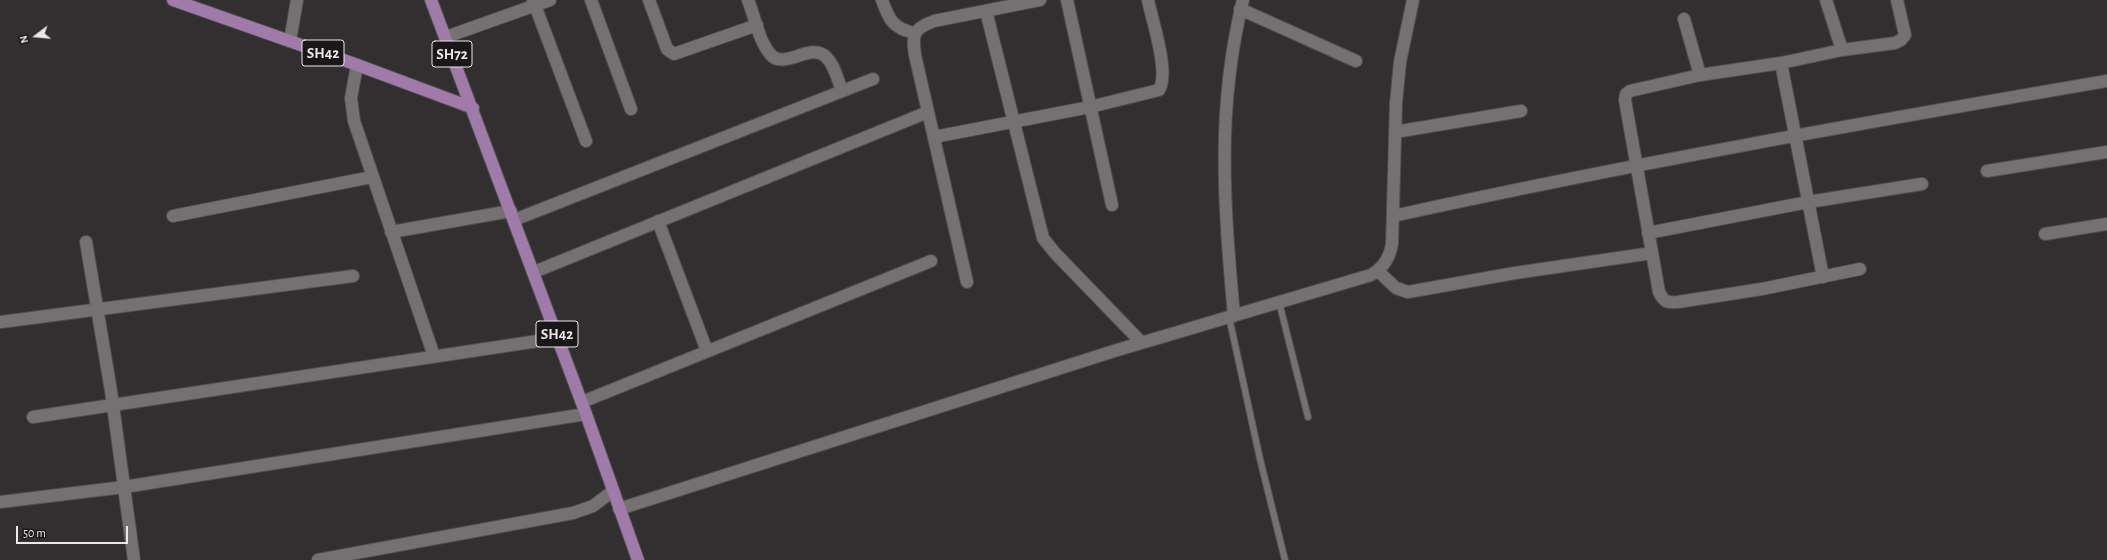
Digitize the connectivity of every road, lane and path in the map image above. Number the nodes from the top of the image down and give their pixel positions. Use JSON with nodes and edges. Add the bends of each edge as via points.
{"nodes":[{"id":1,"x":173,"y":0,"type":"edge"},
{"id":2,"x":297,"y":0,"type":"edge"},
{"id":3,"x":431,"y":0,"type":"edge"},
{"id":4,"x":550,"y":0,"type":"edge"},
{"id":5,"x":591,"y":0,"type":"edge"},
{"id":6,"x":649,"y":0,"type":"edge"},
{"id":7,"x":748,"y":0,"type":"edge"},
{"id":8,"x":882,"y":0,"type":"edge"},
{"id":9,"x":1040,"y":0,"type":"edge"},
{"id":10,"x":1067,"y":0,"type":"edge"},
{"id":11,"x":1148,"y":0,"type":"edge"},
{"id":12,"x":1413,"y":0,"type":"edge"},
{"id":13,"x":1826,"y":0,"type":"edge"},
{"id":14,"x":1897,"y":0,"type":"edge"},
{"id":15,"x":534,"y":3,"type":"edge"},
{"id":16,"x":1242,"y":5,"type":"edge"},
{"id":17,"x":986,"y":10,"type":"junction"},
{"id":18,"x":1684,"y":19,"type":"dead end"},
{"id":19,"x":757,"y":25,"type":"junction"},
{"id":20,"x":914,"y":33,"type":"junction"},
{"id":21,"x":446,"y":38,"type":"junction"},
{"id":22,"x":290,"y":41,"type":"junction"},
{"id":23,"x":1842,"y":50,"type":"junction"},
{"id":24,"x":1356,"y":61,"type":"dead end"},
{"id":25,"x":1781,"y":63,"type":"junction"},
{"id":26,"x":357,"y":65,"type":"junction"},
{"id":27,"x":1700,"y":75,"type":"junction"},
{"id":28,"x":873,"y":79,"type":"dead end"},
{"id":29,"x":2107,"y":81,"type":"edge"},
{"id":30,"x":842,"y":91,"type":"junction"},
{"id":31,"x":1090,"y":107,"type":"junction"},
{"id":32,"x":472,"y":108,"type":"junction"},
{"id":33,"x":631,"y":109,"type":"dead end"},
{"id":34,"x":1521,"y":111,"type":"dead end"},
{"id":35,"x":928,"y":112,"type":"junction"},
{"id":36,"x":1014,"y":122,"type":"junction"},
{"id":37,"x":1395,"y":132,"type":"junction"},
{"id":38,"x":1795,"y":136,"type":"junction"},
{"id":39,"x":934,"y":137,"type":"junction"},
{"id":40,"x":586,"y":141,"type":"dead end"},
{"id":41,"x":2107,"y":152,"type":"edge"},
{"id":42,"x":1637,"y":165,"type":"junction"},
{"id":43,"x":1987,"y":170,"type":"dead end"},
{"id":44,"x":372,"y":177,"type":"junction"},
{"id":45,"x":1922,"y":184,"type":"dead end"},
{"id":46,"x":1808,"y":202,"type":"junction"},
{"id":47,"x":1112,"y":205,"type":"dead end"},
{"id":48,"x":513,"y":215,"type":"junction"},
{"id":49,"x":173,"y":216,"type":"dead end"},
{"id":50,"x":1393,"y":216,"type":"junction"},
{"id":51,"x":658,"y":221,"type":"junction"},
{"id":52,"x":2107,"y":224,"type":"edge"},
{"id":53,"x":391,"y":232,"type":"junction"},
{"id":54,"x":1648,"y":233,"type":"junction"},
{"id":55,"x":2045,"y":234,"type":"dead end"},
{"id":56,"x":86,"y":242,"type":"dead end"},
{"id":57,"x":1652,"y":253,"type":"junction"},
{"id":58,"x":932,"y":261,"type":"dead end"},
{"id":59,"x":1860,"y":269,"type":"dead end"},
{"id":60,"x":1378,"y":271,"type":"junction"},
{"id":61,"x":534,"y":272,"type":"junction"},
{"id":62,"x":352,"y":276,"type":"dead end"},
{"id":63,"x":1823,"y":277,"type":"junction"},
{"id":64,"x":967,"y":282,"type":"dead end"},
{"id":65,"x":1279,"y":302,"type":"junction"},
{"id":66,"x":97,"y":309,"type":"junction"},
{"id":67,"x":1231,"y":316,"type":"junction"},
{"id":68,"x":1,"y":322,"type":"dead end"},
{"id":69,"x":558,"y":338,"type":"junction"},
{"id":70,"x":1142,"y":343,"type":"junction"},
{"id":71,"x":708,"y":351,"type":"junction"},
{"id":72,"x":434,"y":356,"type":"junction"},
{"id":73,"x":582,"y":402,"type":"junction"},
{"id":74,"x":112,"y":404,"type":"junction"},
{"id":75,"x":586,"y":414,"type":"junction"},
{"id":76,"x":1308,"y":416,"type":"dead end"},
{"id":77,"x":33,"y":417,"type":"dead end"},
{"id":78,"x":124,"y":487,"type":"junction"},
{"id":79,"x":613,"y":491,"type":"junction"},
{"id":80,"x":0,"y":502,"type":"edge"},
{"id":81,"x":619,"y":509,"type":"junction"},
{"id":82,"x":134,"y":560,"type":"edge"},
{"id":83,"x":318,"y":560,"type":"edge"},
{"id":84,"x":638,"y":560,"type":"edge"},
{"id":85,"x":1286,"y":560,"type":"edge"}],
"edges":[{"from":1,"to":22,"type":"main road","number":"SH42"},
{"from":2,"to":22,"type":"street"},
{"from":3,"to":21,"type":"main road","number":"SH72"},
{"from":4,"to":15,"type":"street"},
{"from":5,"to":33,"type":"street"},
{"from":6,"to":19,"type":"street","via":[[667,49],[674,54]]},
{"from":7,"to":19,"type":"street"},
{"from":8,"to":20,"type":"street","via":[[891,21],[897,27]]},
{"from":9,"to":17,"type":"street"},
{"from":10,"to":31,"type":"street"},
{"from":11,"to":31,"type":"street","via":[[1161,62],[1162,85],[1159,90],[1152,93]]},
{"from":12,"to":37,"type":"street","via":[[1400,62]]},
{"from":13,"to":23,"type":"street"},
{"from":14,"to":23,"type":"street","via":[[1905,35],[1901,40]]},
{"from":15,"to":21,"type":"street"},
{"from":15,"to":40,"type":"street"},
{"from":16,"to":24,"type":"street"},
{"from":16,"to":67,"type":"street","via":[[1230,60],[1223,149]]},
{"from":17,"to":20,"type":"street","via":[[934,21],[921,26]]},
{"from":17,"to":36,"type":"street"},
{"from":18,"to":27,"type":"street"},
{"from":19,"to":30,"type":"street","via":[[768,51],[777,60],[812,52],[826,56]]},
{"from":20,"to":35,"type":"street","via":[[915,56]]},
{"from":21,"to":32,"type":"main road","number":"SH72"},
{"from":22,"to":26,"type":"main road","number":"SH42"},
{"from":23,"to":25,"type":"street"},
{"from":25,"to":27,"type":"street"},
{"from":25,"to":38,"type":"street"},
{"from":26,"to":32,"type":"main road","number":"SH42"},
{"from":26,"to":44,"type":"street","via":[[351,108]]},
{"from":27,"to":42,"type":"street","via":[[1638,88],[1626,94]]},
{"from":28,"to":30,"type":"street"},
{"from":29,"to":38,"type":"street"},
{"from":30,"to":48,"type":"street"},
{"from":31,"to":36,"type":"street"},
{"from":31,"to":47,"type":"street"},
{"from":32,"to":48,"type":"main road","number":"SH42"},
{"from":34,"to":37,"type":"street"},
{"from":35,"to":39,"type":"street"},
{"from":35,"to":51,"type":"street"},
{"from":36,"to":39,"type":"street"},
{"from":36,"to":70,"type":"street","via":[[1043,238],[1054,253]]},
{"from":37,"to":50,"type":"street"},
{"from":38,"to":42,"type":"street"},
{"from":38,"to":46,"type":"street"},
{"from":39,"to":64,"type":"street"},
{"from":41,"to":43,"type":"street"},
{"from":42,"to":50,"type":"street"},
{"from":42,"to":54,"type":"street"},
{"from":44,"to":49,"type":"street"},
{"from":44,"to":53,"type":"street"},
{"from":45,"to":46,"type":"street"},
{"from":46,"to":54,"type":"street"},
{"from":46,"to":63,"type":"street"},
{"from":48,"to":53,"type":"street"},
{"from":48,"to":61,"type":"main road","number":"SH42"},
{"from":50,"to":60,"type":"street","via":[[1389,256]]},
{"from":51,"to":61,"type":"street"},
{"from":51,"to":71,"type":"street"},
{"from":52,"to":55,"type":"street"},
{"from":53,"to":72,"type":"street"},
{"from":54,"to":57,"type":"street"},
{"from":56,"to":66,"type":"street"},
{"from":57,"to":60,"type":"street","via":[[1408,292],[1396,288]]},
{"from":57,"to":63,"type":"street","via":[[1659,292],[1663,300],[1669,303]]},
{"from":58,"to":71,"type":"street"},
{"from":59,"to":63,"type":"street"},
{"from":60,"to":65,"type":"street"},
{"from":61,"to":69,"type":"main road","number":"SH42"},
{"from":62,"to":66,"type":"street"},
{"from":65,"to":67,"type":"street"},
{"from":65,"to":76,"type":"lane"},
{"from":66,"to":68,"type":"street"},
{"from":66,"to":74,"type":"street"},
{"from":67,"to":70,"type":"street"},
{"from":67,"to":85,"type":"lane","via":[[1260,458]]},
{"from":69,"to":72,"type":"street"},
{"from":69,"to":73,"type":"main road","number":"SH42"},
{"from":70,"to":81,"type":"street"},
{"from":71,"to":73,"type":"street"},
{"from":72,"to":74,"type":"street"},
{"from":73,"to":75,"type":"main road","number":"SH42"},
{"from":74,"to":77,"type":"street"},
{"from":74,"to":78,"type":"street"},
{"from":75,"to":78,"type":"street"},
{"from":75,"to":79,"type":"main road","number":"SH42"},
{"from":78,"to":80,"type":"street"},
{"from":78,"to":82,"type":"street"},
{"from":79,"to":81,"type":"main road","number":"SH42"},
{"from":79,"to":83,"type":"street","via":[[593,506],[574,513]]},
{"from":81,"to":84,"type":"main road","number":"SH42"}]}
